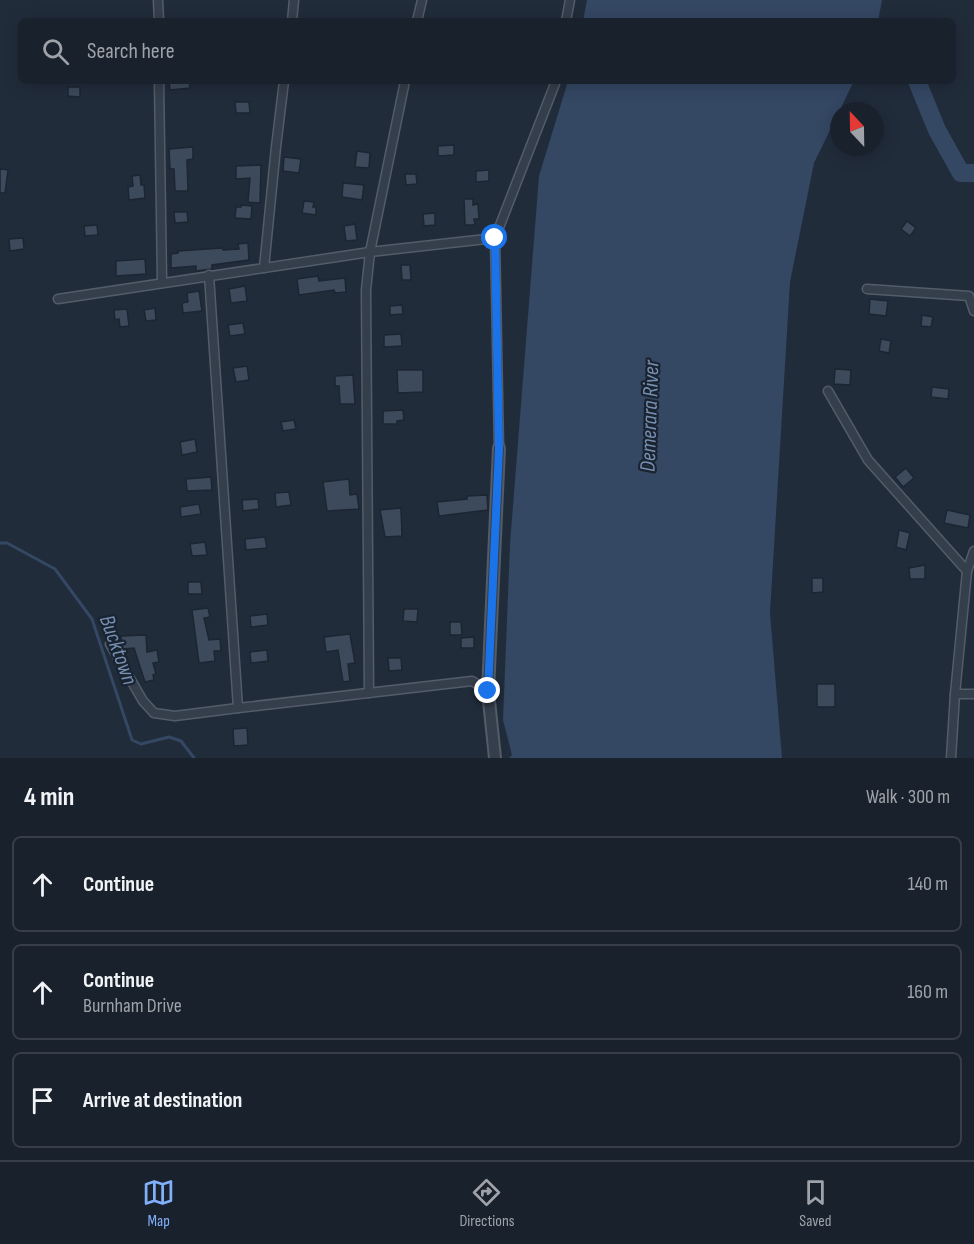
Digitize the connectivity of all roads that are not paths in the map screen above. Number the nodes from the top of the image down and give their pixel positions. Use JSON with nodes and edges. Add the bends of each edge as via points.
{"nodes":[{"id":1,"x":158,"y":0,"type":"edge"},
{"id":2,"x":294,"y":0,"type":"edge"},
{"id":3,"x":422,"y":0,"type":"edge"},
{"id":4,"x":570,"y":0,"type":"edge"},
{"id":5,"x":159,"y":18,"type":"edge"},
{"id":6,"x":292,"y":18,"type":"edge"},
{"id":7,"x":418,"y":18,"type":"edge"},
{"id":8,"x":567,"y":18,"type":"edge"},
{"id":9,"x":159,"y":84,"type":"edge"},
{"id":10,"x":284,"y":84,"type":"edge"},
{"id":11,"x":404,"y":84,"type":"edge"},
{"id":12,"x":555,"y":84,"type":"edge"},
{"id":13,"x":495,"y":238,"type":"junction"},
{"id":14,"x":370,"y":252,"type":"junction"},
{"id":15,"x":264,"y":267,"type":"junction"},
{"id":16,"x":209,"y":275,"type":"junction"},
{"id":17,"x":162,"y":282,"type":"junction"},
{"id":18,"x":867,"y":289,"type":"dead end"},
{"id":19,"x":58,"y":298,"type":"dead end"},
{"id":20,"x":974,"y":311,"type":"edge"},
{"id":21,"x":828,"y":391,"type":"dead end"},
{"id":22,"x":499,"y":448,"type":"joint"},
{"id":23,"x":974,"y":551,"type":"edge"},
{"id":24,"x":967,"y":571,"type":"junction"},
{"id":25,"x":110,"y":644,"type":"dead end"},
{"id":26,"x":488,"y":691,"type":"junction"},
{"id":27,"x":369,"y":693,"type":"junction"},
{"id":28,"x":955,"y":694,"type":"junction"},
{"id":29,"x":974,"y":694,"type":"edge"},
{"id":30,"x":238,"y":708,"type":"junction"},
{"id":31,"x":495,"y":758,"type":"edge"},
{"id":32,"x":951,"y":758,"type":"edge"}],
"edges":[{"from":1,"to":5,"type":"street"},
{"from":2,"to":6,"type":"street"},
{"from":3,"to":7,"type":"street"},
{"from":4,"to":8,"type":"street"},
{"from":9,"to":17,"type":"street"},
{"from":10,"to":15,"type":"street"},
{"from":11,"to":14,"type":"street"},
{"from":12,"to":13,"type":"street"},
{"from":13,"to":14,"type":"street"},
{"from":13,"to":22,"type":"street"},
{"from":14,"to":15,"type":"street"},
{"from":14,"to":27,"type":"street","via":[[366,290]]},
{"from":15,"to":16,"type":"street"},
{"from":16,"to":17,"type":"street"},
{"from":16,"to":30,"type":"street"},
{"from":17,"to":19,"type":"street"},
{"from":18,"to":20,"type":"street","via":[[969,296]]},
{"from":21,"to":24,"type":"street","via":[[868,460]]},
{"from":22,"to":26,"type":"street"},
{"from":23,"to":24,"type":"street"},
{"from":24,"to":28,"type":"street"},
{"from":25,"to":30,"type":"street","via":[[154,713],[175,716]]},
{"from":26,"to":27,"type":"street","via":[[472,681]]},
{"from":26,"to":31,"type":"street"},
{"from":27,"to":30,"type":"street"},
{"from":28,"to":29,"type":"street"},
{"from":28,"to":32,"type":"street"}]}
